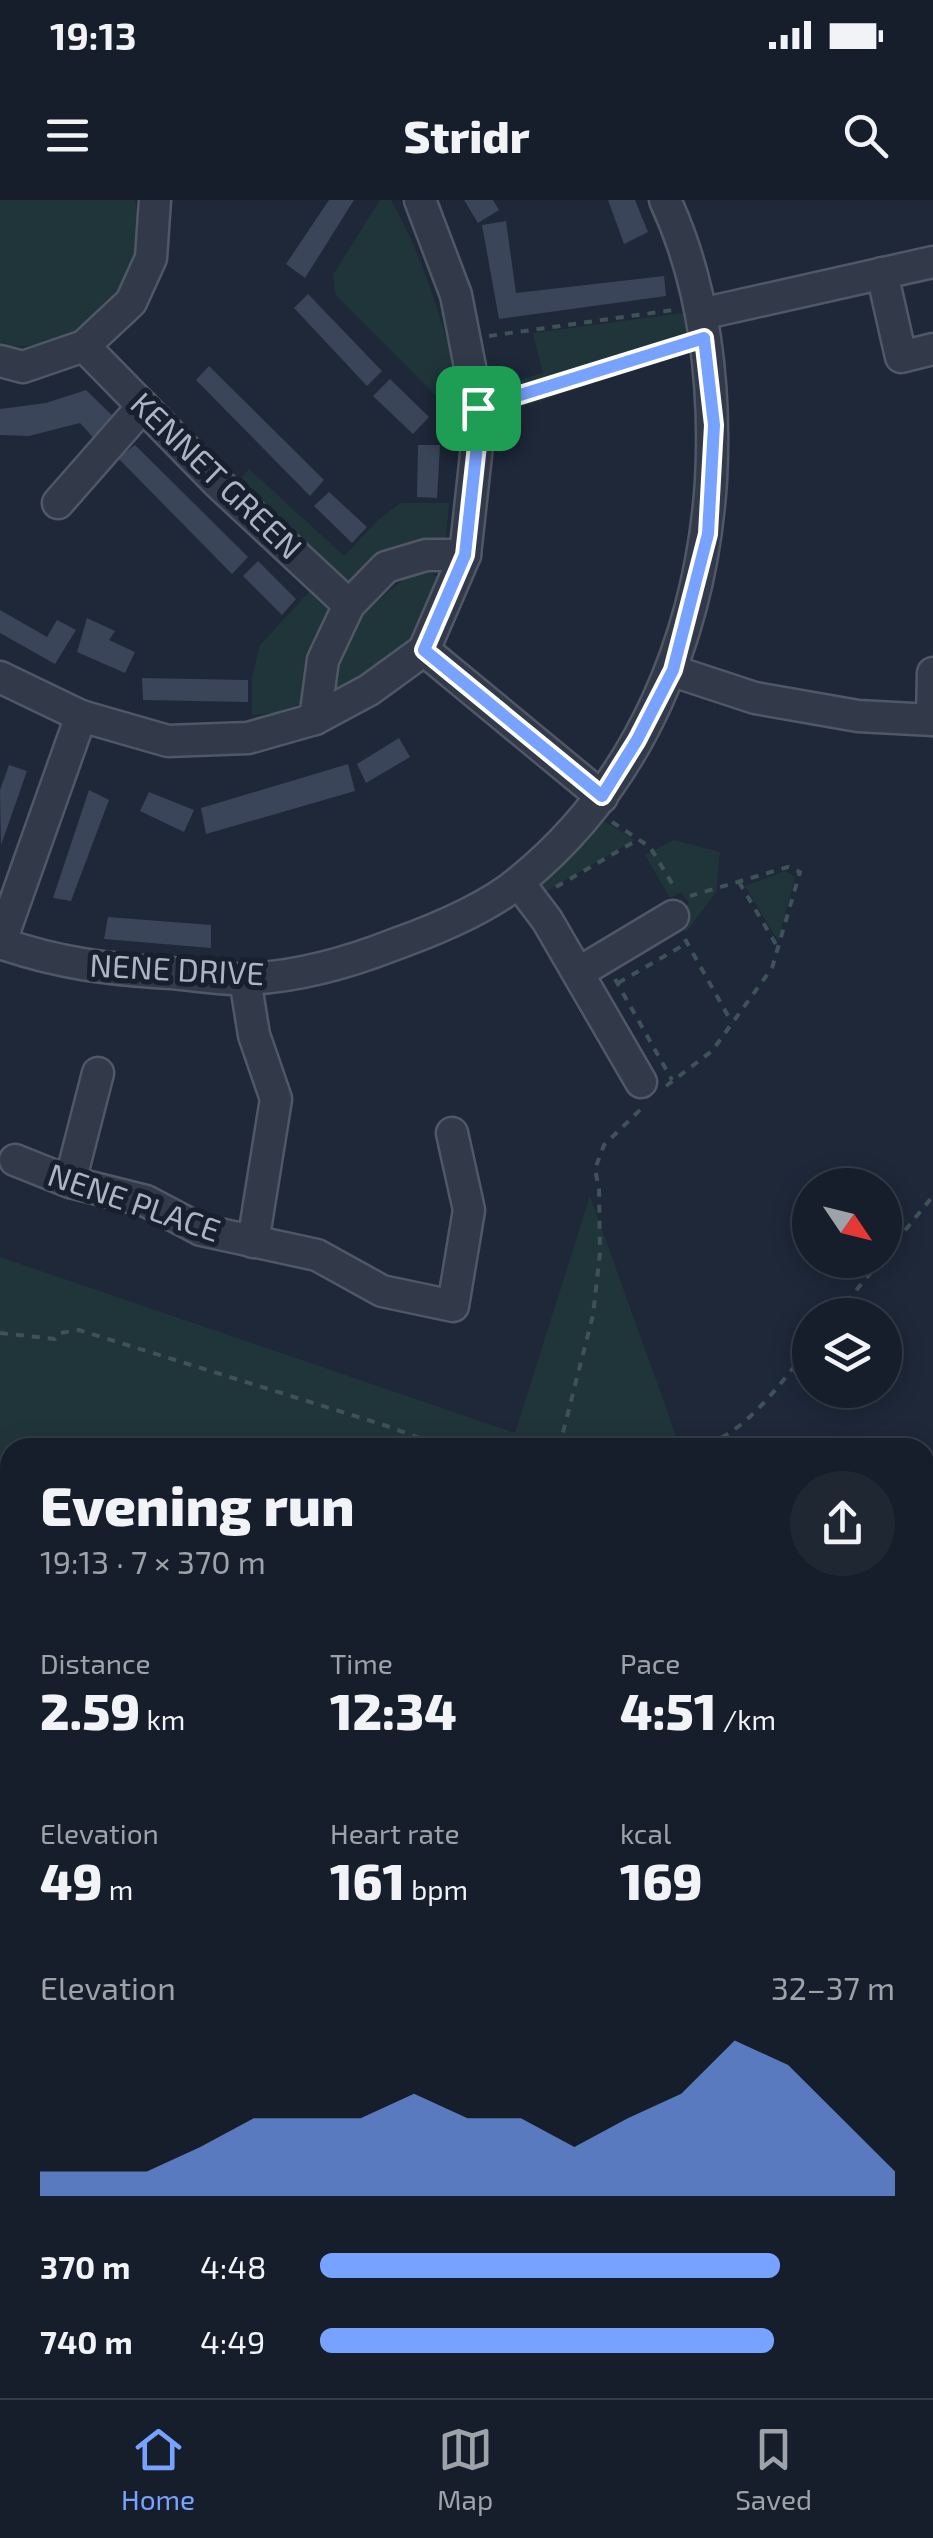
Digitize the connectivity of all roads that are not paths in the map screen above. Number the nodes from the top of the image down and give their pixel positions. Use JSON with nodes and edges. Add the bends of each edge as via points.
{"nodes":[{"id":1,"x":155,"y":200,"type":"edge"},
{"id":2,"x":420,"y":200,"type":"edge"},
{"id":3,"x":677,"y":209,"type":"edge"},
{"id":4,"x":933,"y":262,"type":"edge"},
{"id":5,"x":882,"y":273,"type":"junction"},
{"id":6,"x":702,"y":319,"type":"junction"},
{"id":7,"x":84,"y":346,"type":"junction"},
{"id":8,"x":933,"y":349,"type":"edge"},
{"id":9,"x":0,"y":361,"type":"edge"},
{"id":10,"x":143,"y":406,"type":"junction"},
{"id":11,"x":58,"y":502,"type":"dead end"},
{"id":12,"x":465,"y":555,"type":"junction"},
{"id":13,"x":350,"y":604,"type":"junction"},
{"id":14,"x":424,"y":650,"type":"junction"},
{"id":15,"x":673,"y":670,"type":"junction"},
{"id":16,"x":933,"y":673,"type":"edge"},
{"id":17,"x":0,"y":677,"type":"edge"},
{"id":18,"x":81,"y":716,"type":"junction"},
{"id":19,"x":315,"y":718,"type":"junction"},
{"id":20,"x":932,"y":720,"type":"edge"},
{"id":21,"x":602,"y":796,"type":"junction"},
{"id":22,"x":526,"y":892,"type":"junction"},
{"id":23,"x":679,"y":920,"type":"road end"},
{"id":24,"x":0,"y":943,"type":"edge"},
{"id":25,"x":598,"y":978,"type":"junction"},
{"id":26,"x":245,"y":979,"type":"junction"},
{"id":27,"x":98,"y":1073,"type":"dead end"},
{"id":28,"x":646,"y":1090,"type":"road end"},
{"id":29,"x":452,"y":1132,"type":"dead end"},
{"id":30,"x":15,"y":1160,"type":"dead end"},
{"id":31,"x":70,"y":1182,"type":"junction"},
{"id":32,"x":254,"y":1242,"type":"junction"}],
"edges":[{"from":1,"to":7,"type":"street","via":[[151,258],[130,302]]},
{"from":2,"to":12,"type":"street","via":[[456,295],[480,418]]},
{"from":3,"to":6,"type":"street","name":"NENE DRIVE"},
{"from":4,"to":5,"type":"street"},
{"from":5,"to":6,"type":"street"},
{"from":5,"to":8,"type":"street","via":[[901,356]]},
{"from":6,"to":15,"type":"street","name":"NENE DRIVE","via":[[714,425],[708,534]]},
{"from":7,"to":9,"type":"street","via":[[23,367]]},
{"from":7,"to":10,"type":"street","name":"KENNET GREEN"},
{"from":10,"to":11,"type":"street"},
{"from":10,"to":13,"type":"street","name":"KENNET GREEN"},
{"from":12,"to":13,"type":"street","via":[[426,555],[386,567]]},
{"from":12,"to":14,"type":"street"},
{"from":13,"to":19,"type":"street","via":[[323,660]]},
{"from":14,"to":19,"type":"street"},
{"from":14,"to":21,"type":"street"},
{"from":15,"to":20,"type":"street","via":[[755,698],[858,716]]},
{"from":15,"to":21,"type":"street","name":"NENE DRIVE"},
{"from":16,"to":20,"type":"street"},
{"from":17,"to":18,"type":"street"},
{"from":18,"to":19,"type":"street","via":[[168,741],[248,738]]},
{"from":18,"to":24,"type":"street"},
{"from":21,"to":22,"type":"street","name":"NENE DRIVE"},
{"from":22,"to":25,"type":"street"},
{"from":22,"to":26,"type":"street","name":"NENE DRIVE","via":[[366,956]]},
{"from":23,"to":25,"type":"street"},
{"from":24,"to":26,"type":"street","name":"NENE DRIVE","via":[[83,967]]},
{"from":25,"to":28,"type":"street"},
{"from":26,"to":32,"type":"street","name":"NENE PLACE","via":[[276,1100]]},
{"from":27,"to":31,"type":"street"},
{"from":29,"to":32,"type":"street","name":"NENE PLACE","via":[[469,1210],[453,1306],[382,1291],[317,1255]]},
{"from":30,"to":31,"type":"street","name":"NENE PLACE"},
{"from":31,"to":32,"type":"street","name":"NENE PLACE","via":[[146,1201],[201,1230]]}]}
